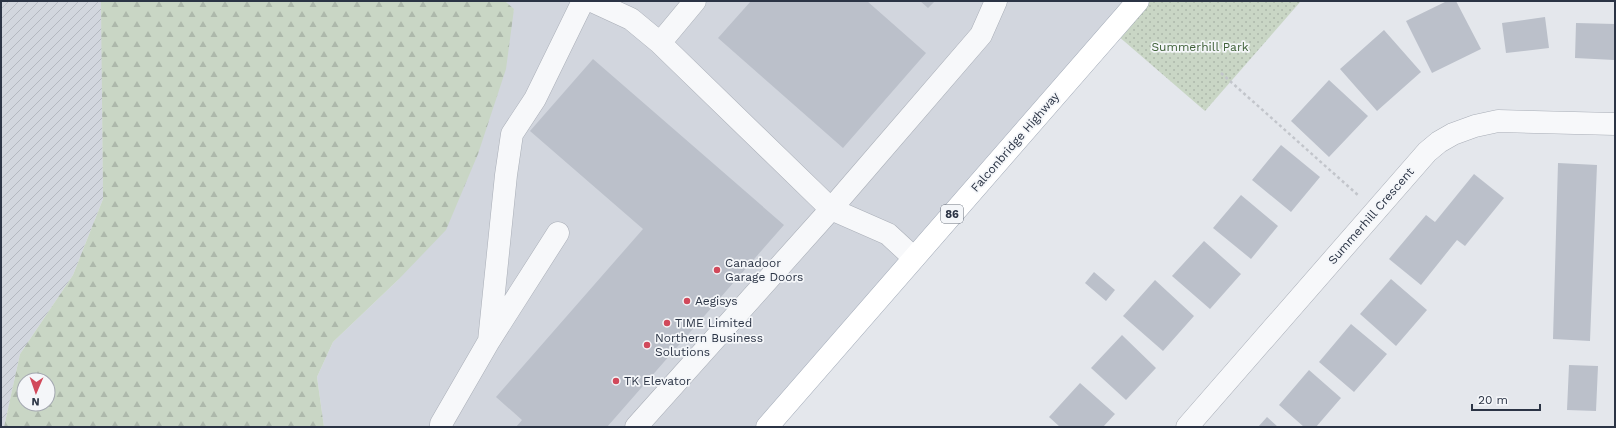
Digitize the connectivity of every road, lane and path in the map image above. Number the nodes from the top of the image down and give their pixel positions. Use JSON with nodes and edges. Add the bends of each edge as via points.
{"nodes":[{"id":1,"x":583,"y":1,"type":"edge"},
{"id":2,"x":592,"y":1,"type":"edge"},
{"id":3,"x":695,"y":1,"type":"edge"},
{"id":4,"x":996,"y":1,"type":"edge"},
{"id":5,"x":1138,"y":1,"type":"edge"},
{"id":6,"x":660,"y":43,"type":"junction"},
{"id":7,"x":1221,"y":73,"type":"dead end"},
{"id":8,"x":1615,"y":124,"type":"edge"},
{"id":9,"x":831,"y":209,"type":"junction"},
{"id":10,"x":1375,"y":211,"type":"junction"},
{"id":11,"x":558,"y":233,"type":"dead end"},
{"id":12,"x":914,"y":258,"type":"junction"},
{"id":13,"x":488,"y":341,"type":"junction"},
{"id":14,"x":441,"y":427,"type":"edge"},
{"id":15,"x":636,"y":427,"type":"edge"},
{"id":16,"x":767,"y":427,"type":"edge"},
{"id":17,"x":1187,"y":427,"type":"edge"}],
"edges":[{"from":1,"to":13,"type":"street","via":[[535,99],[512,134]]},
{"from":2,"to":6,"type":"street","via":[[631,18]]},
{"from":3,"to":6,"type":"street"},
{"from":4,"to":9,"type":"street","via":[[981,35]]},
{"from":5,"to":12,"type":"main road","name":"Falconbridge Highway","number":"86"},
{"from":6,"to":9,"type":"street"},
{"from":7,"to":10,"type":"path"},
{"from":8,"to":10,"type":"street","name":"Summerhill Crescent","via":[[1498,121],[1475,126],[1453,134],[1427,152]]},
{"from":9,"to":12,"type":"street","via":[[888,234]]},
{"from":9,"to":15,"type":"street"},
{"from":10,"to":17,"type":"street","name":"Summerhill Crescent"},
{"from":11,"to":13,"type":"street"},
{"from":12,"to":16,"type":"main road","name":"Falconbridge Highway","number":"86"},
{"from":13,"to":14,"type":"street"}]}
